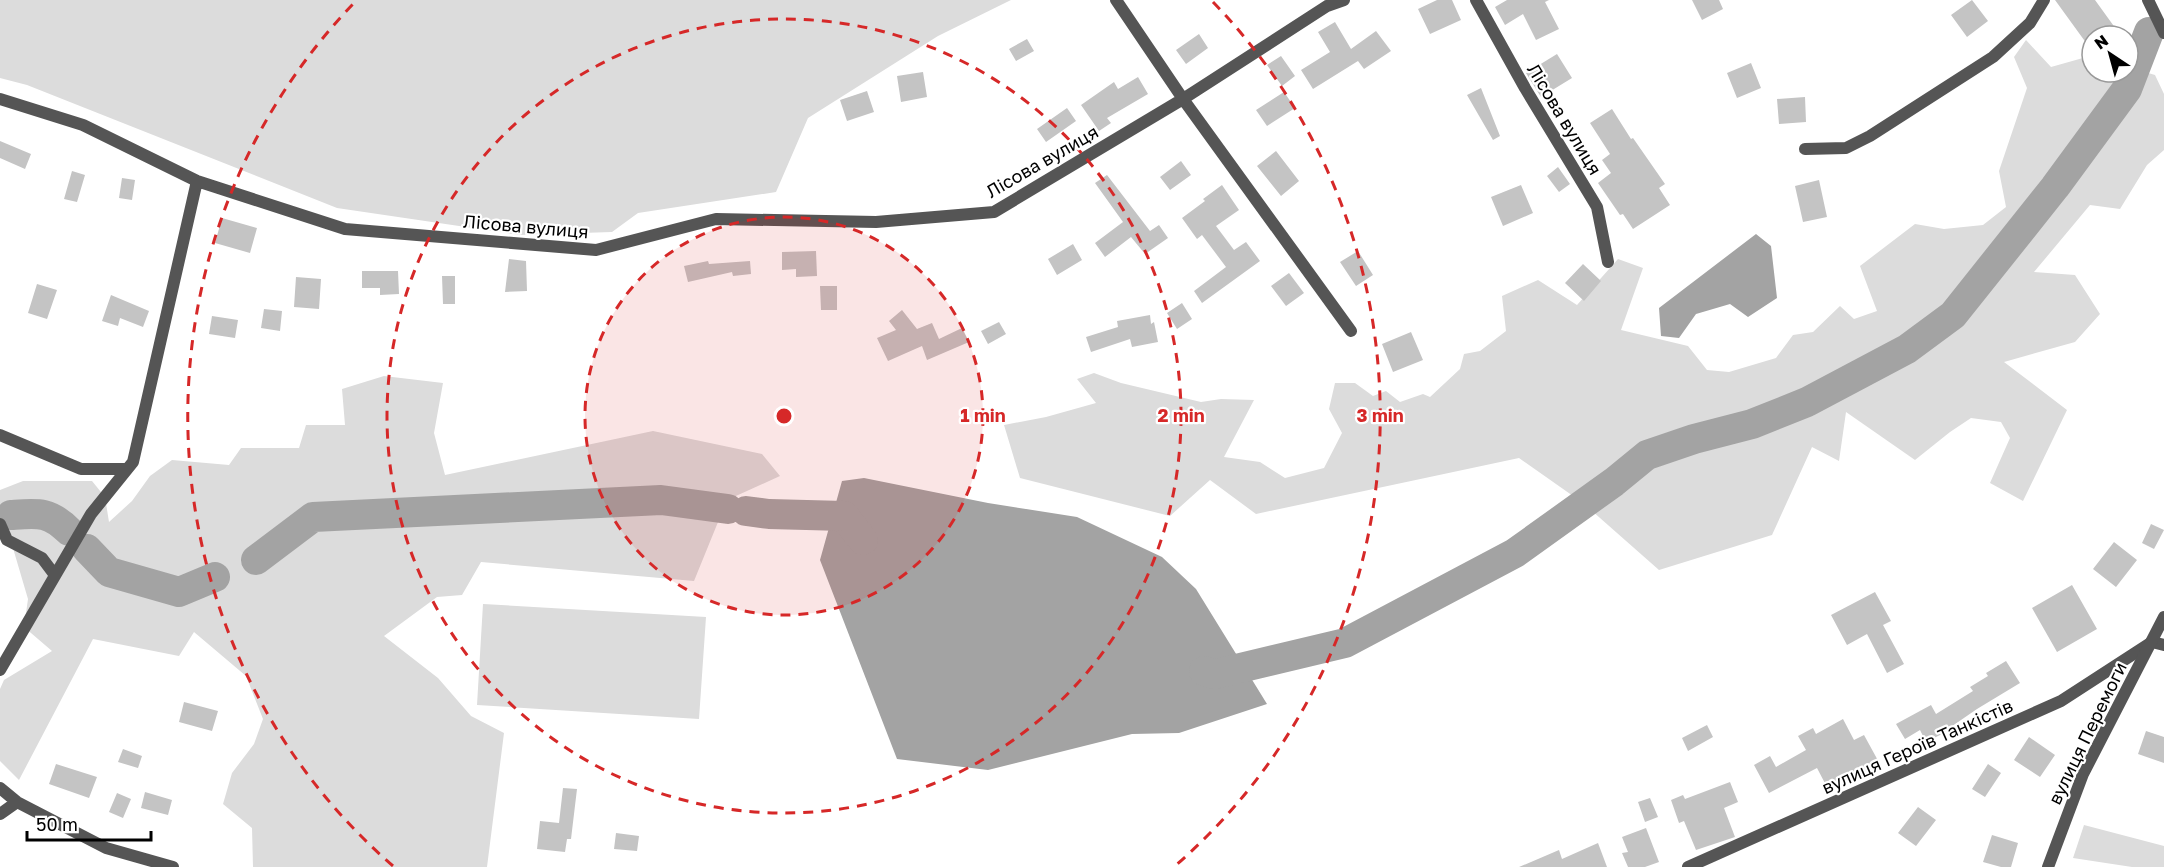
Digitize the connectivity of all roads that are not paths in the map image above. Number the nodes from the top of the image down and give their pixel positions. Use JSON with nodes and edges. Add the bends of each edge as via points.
{"nodes":[{"id":1,"x":1116,"y":0,"type":"edge"},
{"id":2,"x":1344,"y":0,"type":"edge"},
{"id":3,"x":1476,"y":0,"type":"edge"},
{"id":4,"x":2044,"y":0,"type":"edge"},
{"id":5,"x":2148,"y":0,"type":"edge"},
{"id":6,"x":2164,"y":33,"type":"edge"},
{"id":7,"x":0,"y":99,"type":"edge"},
{"id":8,"x":1183,"y":99,"type":"junction"},
{"id":9,"x":1805,"y":149,"type":"dead end"},
{"id":10,"x":197,"y":181,"type":"junction"},
{"id":11,"x":1608,"y":262,"type":"dead end"},
{"id":12,"x":1351,"y":331,"type":"dead end"},
{"id":13,"x":0,"y":435,"type":"edge"},
{"id":14,"x":127,"y":470,"type":"junction"},
{"id":15,"x":0,"y":524,"type":"edge"},
{"id":16,"x":54,"y":574,"type":"junction"},
{"id":17,"x":2164,"y":617,"type":"edge"},
{"id":18,"x":2158,"y":643,"type":"edge"},
{"id":19,"x":0,"y":670,"type":"edge"},
{"id":20,"x":0,"y":788,"type":"edge"},
{"id":21,"x":17,"y":802,"type":"junction"},
{"id":22,"x":0,"y":814,"type":"edge"},
{"id":23,"x":173,"y":867,"type":"edge"},
{"id":24,"x":1688,"y":867,"type":"edge"},
{"id":25,"x":2048,"y":867,"type":"edge"}],
"edges":[{"from":1,"to":8,"type":"street"},
{"from":2,"to":8,"type":"street","name":"Лісова вулиця","via":[[1327,6]]},
{"from":3,"to":11,"type":"street","name":"Лісова вулиця","via":[[1597,207]]},
{"from":4,"to":9,"type":"street","via":[[2030,23],[1993,57],[1870,136],[1846,148]]},
{"from":5,"to":6,"type":"street"},
{"from":7,"to":10,"type":"street","name":"Лісова вулиця","via":[[83,125]]},
{"from":8,"to":10,"type":"street","name":"Лісова вулиця","via":[[994,212],[876,222],[716,219],[596,250],[345,229]]},
{"from":8,"to":12,"type":"street"},
{"from":10,"to":14,"type":"street","via":[[133,462]]},
{"from":13,"to":14,"type":"street","via":[[81,469]]},
{"from":14,"to":16,"type":"street","via":[[91,514]]},
{"from":15,"to":16,"type":"street","via":[[7,540],[42,558]]},
{"from":16,"to":19,"type":"street"},
{"from":17,"to":18,"type":"street","name":"вулиця Перемоги"},
{"from":18,"to":24,"type":"street","name":"вулиця Героїв Танкістів","via":[[2061,701]]},
{"from":18,"to":25,"type":"street","name":"вулиця Перемоги","via":[[2084,774]]},
{"from":20,"to":21,"type":"street"},
{"from":21,"to":22,"type":"street"},
{"from":21,"to":23,"type":"street","via":[[106,848]]}]}
